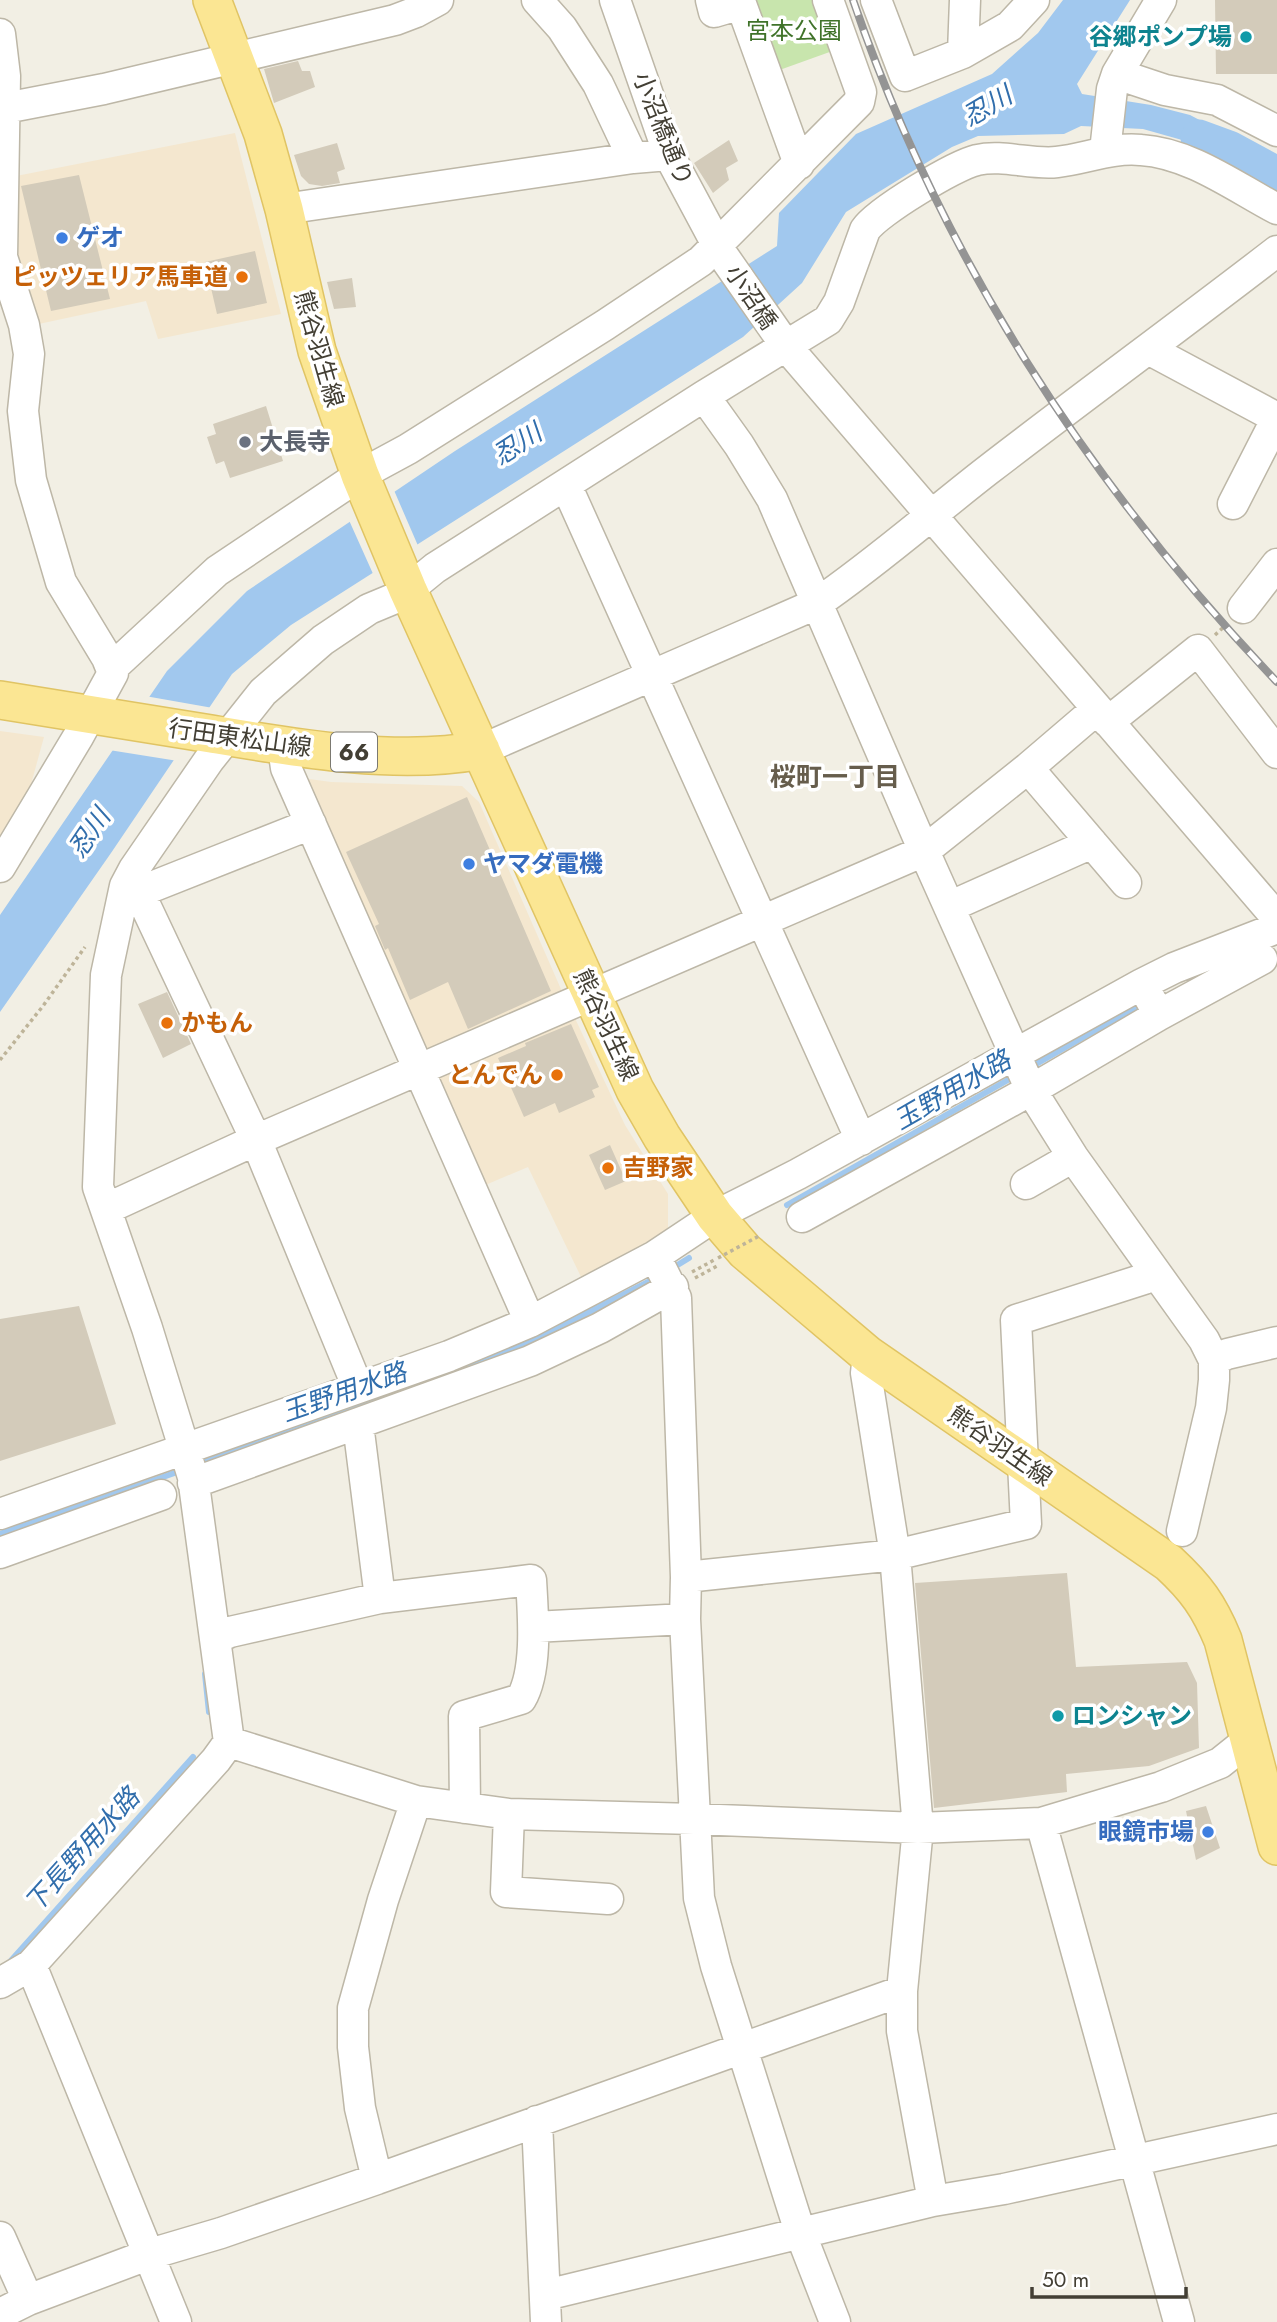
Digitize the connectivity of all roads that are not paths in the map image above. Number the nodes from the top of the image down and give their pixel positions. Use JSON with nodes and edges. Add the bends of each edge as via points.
{"nodes":[{"id":1,"x":212,"y":0,"type":"edge"},
{"id":2,"x":438,"y":0,"type":"edge"},
{"id":3,"x":537,"y":0,"type":"edge"},
{"id":4,"x":615,"y":0,"type":"edge"},
{"id":5,"x":711,"y":0,"type":"edge"},
{"id":6,"x":828,"y":0,"type":"edge"},
{"id":7,"x":876,"y":0,"type":"edge"},
{"id":8,"x":965,"y":0,"type":"edge"},
{"id":9,"x":1034,"y":0,"type":"edge"},
{"id":10,"x":1161,"y":0,"type":"edge"},
{"id":11,"x":0,"y":34,"type":"edge"},
{"id":12,"x":963,"y":53,"type":"junction"},
{"id":13,"x":236,"y":58,"type":"junction"},
{"id":14,"x":3,"y":76,"type":"edge"},
{"id":15,"x":1114,"y":81,"type":"junction"},
{"id":16,"x":2,"y":108,"type":"edge"},
{"id":17,"x":1277,"y":131,"type":"edge"},
{"id":18,"x":1105,"y":140,"type":"junction"},
{"id":19,"x":668,"y":155,"type":"junction"},
{"id":20,"x":633,"y":158,"type":"junction"},
{"id":21,"x":799,"y":164,"type":"junction"},
{"id":22,"x":284,"y":209,"type":"junction"},
{"id":23,"x":1277,"y":209,"type":"edge"},
{"id":24,"x":719,"y":249,"type":"junction"},
{"id":25,"x":1277,"y":251,"type":"edge"},
{"id":26,"x":1,"y":258,"type":"edge"},
{"id":27,"x":783,"y":343,"type":"junction"},
{"id":28,"x":1150,"y":349,"type":"junction"},
{"id":29,"x":704,"y":396,"type":"junction"},
{"id":30,"x":11,"y":412,"type":"edge"},
{"id":31,"x":1277,"y":418,"type":"edge"},
{"id":32,"x":362,"y":479,"type":"junction"},
{"id":33,"x":566,"y":485,"type":"junction"},
{"id":34,"x":1233,"y":504,"type":"dead end"},
{"id":35,"x":929,"y":515,"type":"junction"},
{"id":36,"x":1277,"y":564,"type":"edge"},
{"id":37,"x":406,"y":584,"type":"junction"},
{"id":38,"x":816,"y":604,"type":"junction"},
{"id":39,"x":1243,"y":608,"type":"road end"},
{"id":40,"x":112,"y":667,"type":"junction"},
{"id":41,"x":651,"y":676,"type":"junction"},
{"id":42,"x":0,"y":700,"type":"edge"},
{"id":43,"x":97,"y":716,"type":"junction"},
{"id":44,"x":1102,"y":716,"type":"junction"},
{"id":45,"x":223,"y":736,"type":"junction"},
{"id":46,"x":283,"y":747,"type":"junction"},
{"id":47,"x":481,"y":750,"type":"junction"},
{"id":48,"x":1277,"y":753,"type":"edge"},
{"id":49,"x":1028,"y":768,"type":"junction"},
{"id":50,"x":311,"y":824,"type":"junction"},
{"id":51,"x":1092,"y":843,"type":"junction"},
{"id":52,"x":924,"y":851,"type":"junction"},
{"id":53,"x":0,"y":867,"type":"edge"},
{"id":54,"x":1126,"y":883,"type":"dead end"},
{"id":55,"x":132,"y":889,"type":"junction"},
{"id":56,"x":949,"y":907,"type":"junction"},
{"id":57,"x":1277,"y":918,"type":"edge"},
{"id":58,"x":762,"y":920,"type":"junction"},
{"id":59,"x":1277,"y":928,"type":"edge"},
{"id":60,"x":1262,"y":959,"type":"dead end"},
{"id":61,"x":1142,"y":984,"type":"junction"},
{"id":62,"x":592,"y":995,"type":"junction"},
{"id":63,"x":1159,"y":1015,"type":"junction"},
{"id":64,"x":418,"y":1071,"type":"junction"},
{"id":65,"x":1023,"y":1072,"type":"junction"},
{"id":66,"x":256,"y":1140,"type":"junction"},
{"id":67,"x":861,"y":1140,"type":"junction"},
{"id":68,"x":1073,"y":1157,"type":"junction"},
{"id":69,"x":1026,"y":1184,"type":"dead end"},
{"id":70,"x":106,"y":1209,"type":"junction"},
{"id":71,"x":715,"y":1216,"type":"junction"},
{"id":72,"x":802,"y":1216,"type":"dead end"},
{"id":73,"x":1156,"y":1273,"type":"junction"},
{"id":74,"x":672,"y":1274,"type":"junction"},
{"id":75,"x":530,"y":1322,"type":"junction"},
{"id":76,"x":1277,"y":1342,"type":"edge"},
{"id":77,"x":869,"y":1354,"type":"junction"},
{"id":78,"x":1214,"y":1360,"type":"junction"},
{"id":79,"x":451,"y":1375,"type":"junction"},
{"id":80,"x":358,"y":1388,"type":"junction"},
{"id":81,"x":358,"y":1424,"type":"junction"},
{"id":82,"x":1024,"y":1463,"type":"junction"},
{"id":83,"x":190,"y":1467,"type":"junction"},
{"id":84,"x":161,"y":1495,"type":"dead end"},
{"id":85,"x":0,"y":1514,"type":"edge"},
{"id":86,"x":1182,"y":1531,"type":"dead end"},
{"id":87,"x":0,"y":1553,"type":"edge"},
{"id":88,"x":895,"y":1555,"type":"junction"},
{"id":89,"x":686,"y":1577,"type":"junction"},
{"id":90,"x":380,"y":1598,"type":"junction"},
{"id":91,"x":685,"y":1619,"type":"junction"},
{"id":92,"x":534,"y":1627,"type":"junction"},
{"id":93,"x":215,"y":1639,"type":"junction"},
{"id":94,"x":1263,"y":1733,"type":"edge"},
{"id":95,"x":229,"y":1742,"type":"junction"},
{"id":96,"x":416,"y":1801,"type":"junction"},
{"id":97,"x":465,"y":1808,"type":"junction"},
{"id":98,"x":509,"y":1814,"type":"junction"},
{"id":99,"x":694,"y":1819,"type":"junction"},
{"id":100,"x":1041,"y":1823,"type":"junction"},
{"id":101,"x":918,"y":1828,"type":"junction"},
{"id":102,"x":1277,"y":1846,"type":"edge"},
{"id":103,"x":608,"y":1899,"type":"dead end"},
{"id":104,"x":31,"y":1965,"type":"junction"},
{"id":105,"x":0,"y":1983,"type":"edge"},
{"id":106,"x":902,"y":1991,"type":"junction"},
{"id":107,"x":742,"y":2046,"type":"junction"},
{"id":108,"x":537,"y":2121,"type":"junction"},
{"id":109,"x":1277,"y":2129,"type":"edge"},
{"id":110,"x":1133,"y":2159,"type":"junction"},
{"id":111,"x":376,"y":2179,"type":"junction"},
{"id":112,"x":933,"y":2202,"type":"junction"},
{"id":113,"x":800,"y":2232,"type":"junction"},
{"id":114,"x":0,"y":2237,"type":"edge"},
{"id":115,"x":150,"y":2254,"type":"junction"},
{"id":116,"x":28,"y":2300,"type":"junction"},
{"id":117,"x":546,"y":2309,"type":"edge"},
{"id":118,"x":0,"y":2314,"type":"edge"},
{"id":119,"x":176,"y":2322,"type":"edge"},
{"id":120,"x":835,"y":2322,"type":"edge"},
{"id":121,"x":1179,"y":2322,"type":"edge"}],
"edges":[{"from":1,"to":13,"type":"main road","name":"熊谷羽生線"},
{"from":2,"to":13,"type":"street","via":[[395,20]]},
{"from":3,"to":20,"type":"street","via":[[562,28],[598,83]]},
{"from":4,"to":19,"type":"street","name":"小沼橋通り"},
{"from":5,"to":21,"type":"street","via":[[714,12],[741,4]]},
{"from":6,"to":21,"type":"street","via":[[861,92],[859,102]]},
{"from":7,"to":12,"type":"street","via":[[905,76]]},
{"from":8,"to":12,"type":"street"},
{"from":9,"to":12,"type":"street","via":[[1010,26]]},
{"from":10,"to":15,"type":"street"},
{"from":11,"to":14,"type":"street"},
{"from":13,"to":16,"type":"street"},
{"from":13,"to":22,"type":"main road","name":"熊谷羽生線"},
{"from":14,"to":16,"type":"street"},
{"from":15,"to":17,"type":"street","via":[[1217,100]]},
{"from":15,"to":18,"type":"street"},
{"from":16,"to":26,"type":"street"},
{"from":18,"to":23,"type":"street","via":[[1190,162]]},
{"from":18,"to":27,"type":"street","via":[[1054,163],[976,160],[929,184],[872,220],[828,320]]},
{"from":19,"to":20,"type":"street"},
{"from":19,"to":24,"type":"street","name":"小沼橋通り"},
{"from":20,"to":22,"type":"street"},
{"from":21,"to":24,"type":"street"},
{"from":22,"to":32,"type":"main road","name":"熊谷羽生線","via":[[317,351]]},
{"from":24,"to":27,"type":"street","name":"小沼橋"},
{"from":24,"to":32,"type":"street"},
{"from":25,"to":28,"type":"street"},
{"from":26,"to":30,"type":"street","via":[[29,354]]},
{"from":27,"to":29,"type":"street"},
{"from":27,"to":35,"type":"street"},
{"from":28,"to":31,"type":"street"},
{"from":28,"to":35,"type":"street"},
{"from":29,"to":33,"type":"street"},
{"from":29,"to":38,"type":"street","via":[[761,478]]},
{"from":30,"to":40,"type":"street","via":[[61,582]]},
{"from":31,"to":34,"type":"street"},
{"from":32,"to":37,"type":"main road","name":"熊谷羽生線"},
{"from":32,"to":40,"type":"street","via":[[217,571]]},
{"from":33,"to":37,"type":"street"},
{"from":33,"to":41,"type":"street"},
{"from":35,"to":38,"type":"street","via":[[860,575]]},
{"from":35,"to":44,"type":"street"},
{"from":36,"to":39,"type":"street"},
{"from":37,"to":45,"type":"street","via":[[393,600],[323,640],[262,692]]},
{"from":37,"to":47,"type":"main road","name":"熊谷羽生線"},
{"from":38,"to":41,"type":"street"},
{"from":38,"to":52,"type":"street"},
{"from":40,"to":43,"type":"street"},
{"from":41,"to":47,"type":"street"},
{"from":41,"to":58,"type":"street"},
{"from":42,"to":43,"type":"main road","name":"行田東松山線","number":"66"},
{"from":43,"to":45,"type":"main road","name":"行田東松山線","number":"66"},
{"from":43,"to":53,"type":"street"},
{"from":44,"to":48,"type":"street","via":[[1198,650]]},
{"from":44,"to":49,"type":"street"},
{"from":44,"to":57,"type":"street"},
{"from":45,"to":46,"type":"main road","name":"行田東松山線","number":"66"},
{"from":45,"to":55,"type":"street","via":[[134,869]]},
{"from":46,"to":47,"type":"main road","name":"行田東松山線","number":"66","via":[[410,756]]},
{"from":46,"to":50,"type":"street","via":[[286,768]]},
{"from":47,"to":62,"type":"main road","name":"熊谷羽生線"},
{"from":49,"to":51,"type":"street"},
{"from":49,"to":52,"type":"street"},
{"from":50,"to":55,"type":"street"},
{"from":50,"to":64,"type":"street"},
{"from":51,"to":54,"type":"street"},
{"from":51,"to":56,"type":"street"},
{"from":52,"to":56,"type":"street"},
{"from":52,"to":58,"type":"street"},
{"from":55,"to":66,"type":"street"},
{"from":55,"to":70,"type":"street","via":[[106,975],[98,1186]]},
{"from":56,"to":65,"type":"street"},
{"from":58,"to":62,"type":"street"},
{"from":58,"to":67,"type":"street"},
{"from":59,"to":61,"type":"street"},
{"from":60,"to":63,"type":"street"},
{"from":61,"to":63,"type":"street"},
{"from":61,"to":65,"type":"street"},
{"from":62,"to":64,"type":"street"},
{"from":62,"to":71,"type":"main road","name":"熊谷羽生線","via":[[642,1102]]},
{"from":63,"to":65,"type":"street"},
{"from":64,"to":66,"type":"street"},
{"from":64,"to":75,"type":"street"},
{"from":65,"to":67,"type":"street"},
{"from":65,"to":68,"type":"street"},
{"from":65,"to":72,"type":"street","via":[[878,1175]]},
{"from":66,"to":70,"type":"street"},
{"from":66,"to":80,"type":"street"},
{"from":67,"to":71,"type":"street"},
{"from":68,"to":69,"type":"street"},
{"from":68,"to":73,"type":"street"},
{"from":70,"to":83,"type":"street"},
{"from":71,"to":74,"type":"street"},
{"from":71,"to":77,"type":"main road","name":"熊谷羽生線","via":[[745,1251]]},
{"from":73,"to":78,"type":"street"},
{"from":73,"to":82,"type":"street","via":[[1016,1320]]},
{"from":74,"to":75,"type":"street"},
{"from":74,"to":79,"type":"street","via":[[600,1328],[530,1361]]},
{"from":74,"to":89,"type":"street"},
{"from":75,"to":79,"type":"street"},
{"from":76,"to":78,"type":"street"},
{"from":77,"to":82,"type":"main road","name":"熊谷羽生線"},
{"from":77,"to":88,"type":"street","via":[[866,1373]]},
{"from":78,"to":86,"type":"street","via":[[1211,1408]]},
{"from":79,"to":80,"type":"street"},
{"from":79,"to":81,"type":"street"},
{"from":80,"to":83,"type":"street"},
{"from":81,"to":83,"type":"street"},
{"from":81,"to":90,"type":"street"},
{"from":82,"to":88,"type":"street","via":[[1026,1524]]},
{"from":82,"to":94,"type":"main road","name":"熊谷羽生線","via":[[1190,1582],[1210,1610]]},
{"from":83,"to":85,"type":"street"},
{"from":83,"to":93,"type":"street"},
{"from":84,"to":87,"type":"street"},
{"from":88,"to":89,"type":"street"},
{"from":88,"to":101,"type":"street"},
{"from":89,"to":91,"type":"street"},
{"from":90,"to":92,"type":"street","via":[[531,1580]]},
{"from":90,"to":93,"type":"street"},
{"from":91,"to":92,"type":"street"},
{"from":91,"to":99,"type":"street"},
{"from":92,"to":97,"type":"street","via":[[527,1689],[521,1699],[464,1716]]},
{"from":93,"to":95,"type":"street"},
{"from":94,"to":100,"type":"street","via":[[1220,1763],[1161,1787]]},
{"from":94,"to":102,"type":"main road","name":"熊谷羽生線"},
{"from":95,"to":96,"type":"street"},
{"from":95,"to":104,"type":"street"},
{"from":96,"to":97,"type":"street"},
{"from":96,"to":111,"type":"street","via":[[353,2008],[360,2108]]},
{"from":97,"to":98,"type":"street"},
{"from":98,"to":99,"type":"street"},
{"from":98,"to":103,"type":"street","via":[[506,1892]]},
{"from":99,"to":101,"type":"street"},
{"from":99,"to":107,"type":"street","via":[[699,1898]]},
{"from":100,"to":101,"type":"street"},
{"from":100,"to":110,"type":"street"},
{"from":101,"to":106,"type":"street"},
{"from":104,"to":105,"type":"street"},
{"from":104,"to":115,"type":"street"},
{"from":106,"to":107,"type":"street"},
{"from":106,"to":112,"type":"street","via":[[902,2031]]},
{"from":107,"to":108,"type":"street"},
{"from":107,"to":113,"type":"street"},
{"from":108,"to":111,"type":"street"},
{"from":108,"to":117,"type":"street"},
{"from":109,"to":110,"type":"street"},
{"from":110,"to":112,"type":"street"},
{"from":110,"to":121,"type":"street"},
{"from":111,"to":115,"type":"street"},
{"from":112,"to":113,"type":"street"},
{"from":113,"to":117,"type":"street"},
{"from":113,"to":120,"type":"street"},
{"from":114,"to":116,"type":"street"},
{"from":115,"to":116,"type":"street"},
{"from":115,"to":119,"type":"street"},
{"from":116,"to":118,"type":"street"}]}
